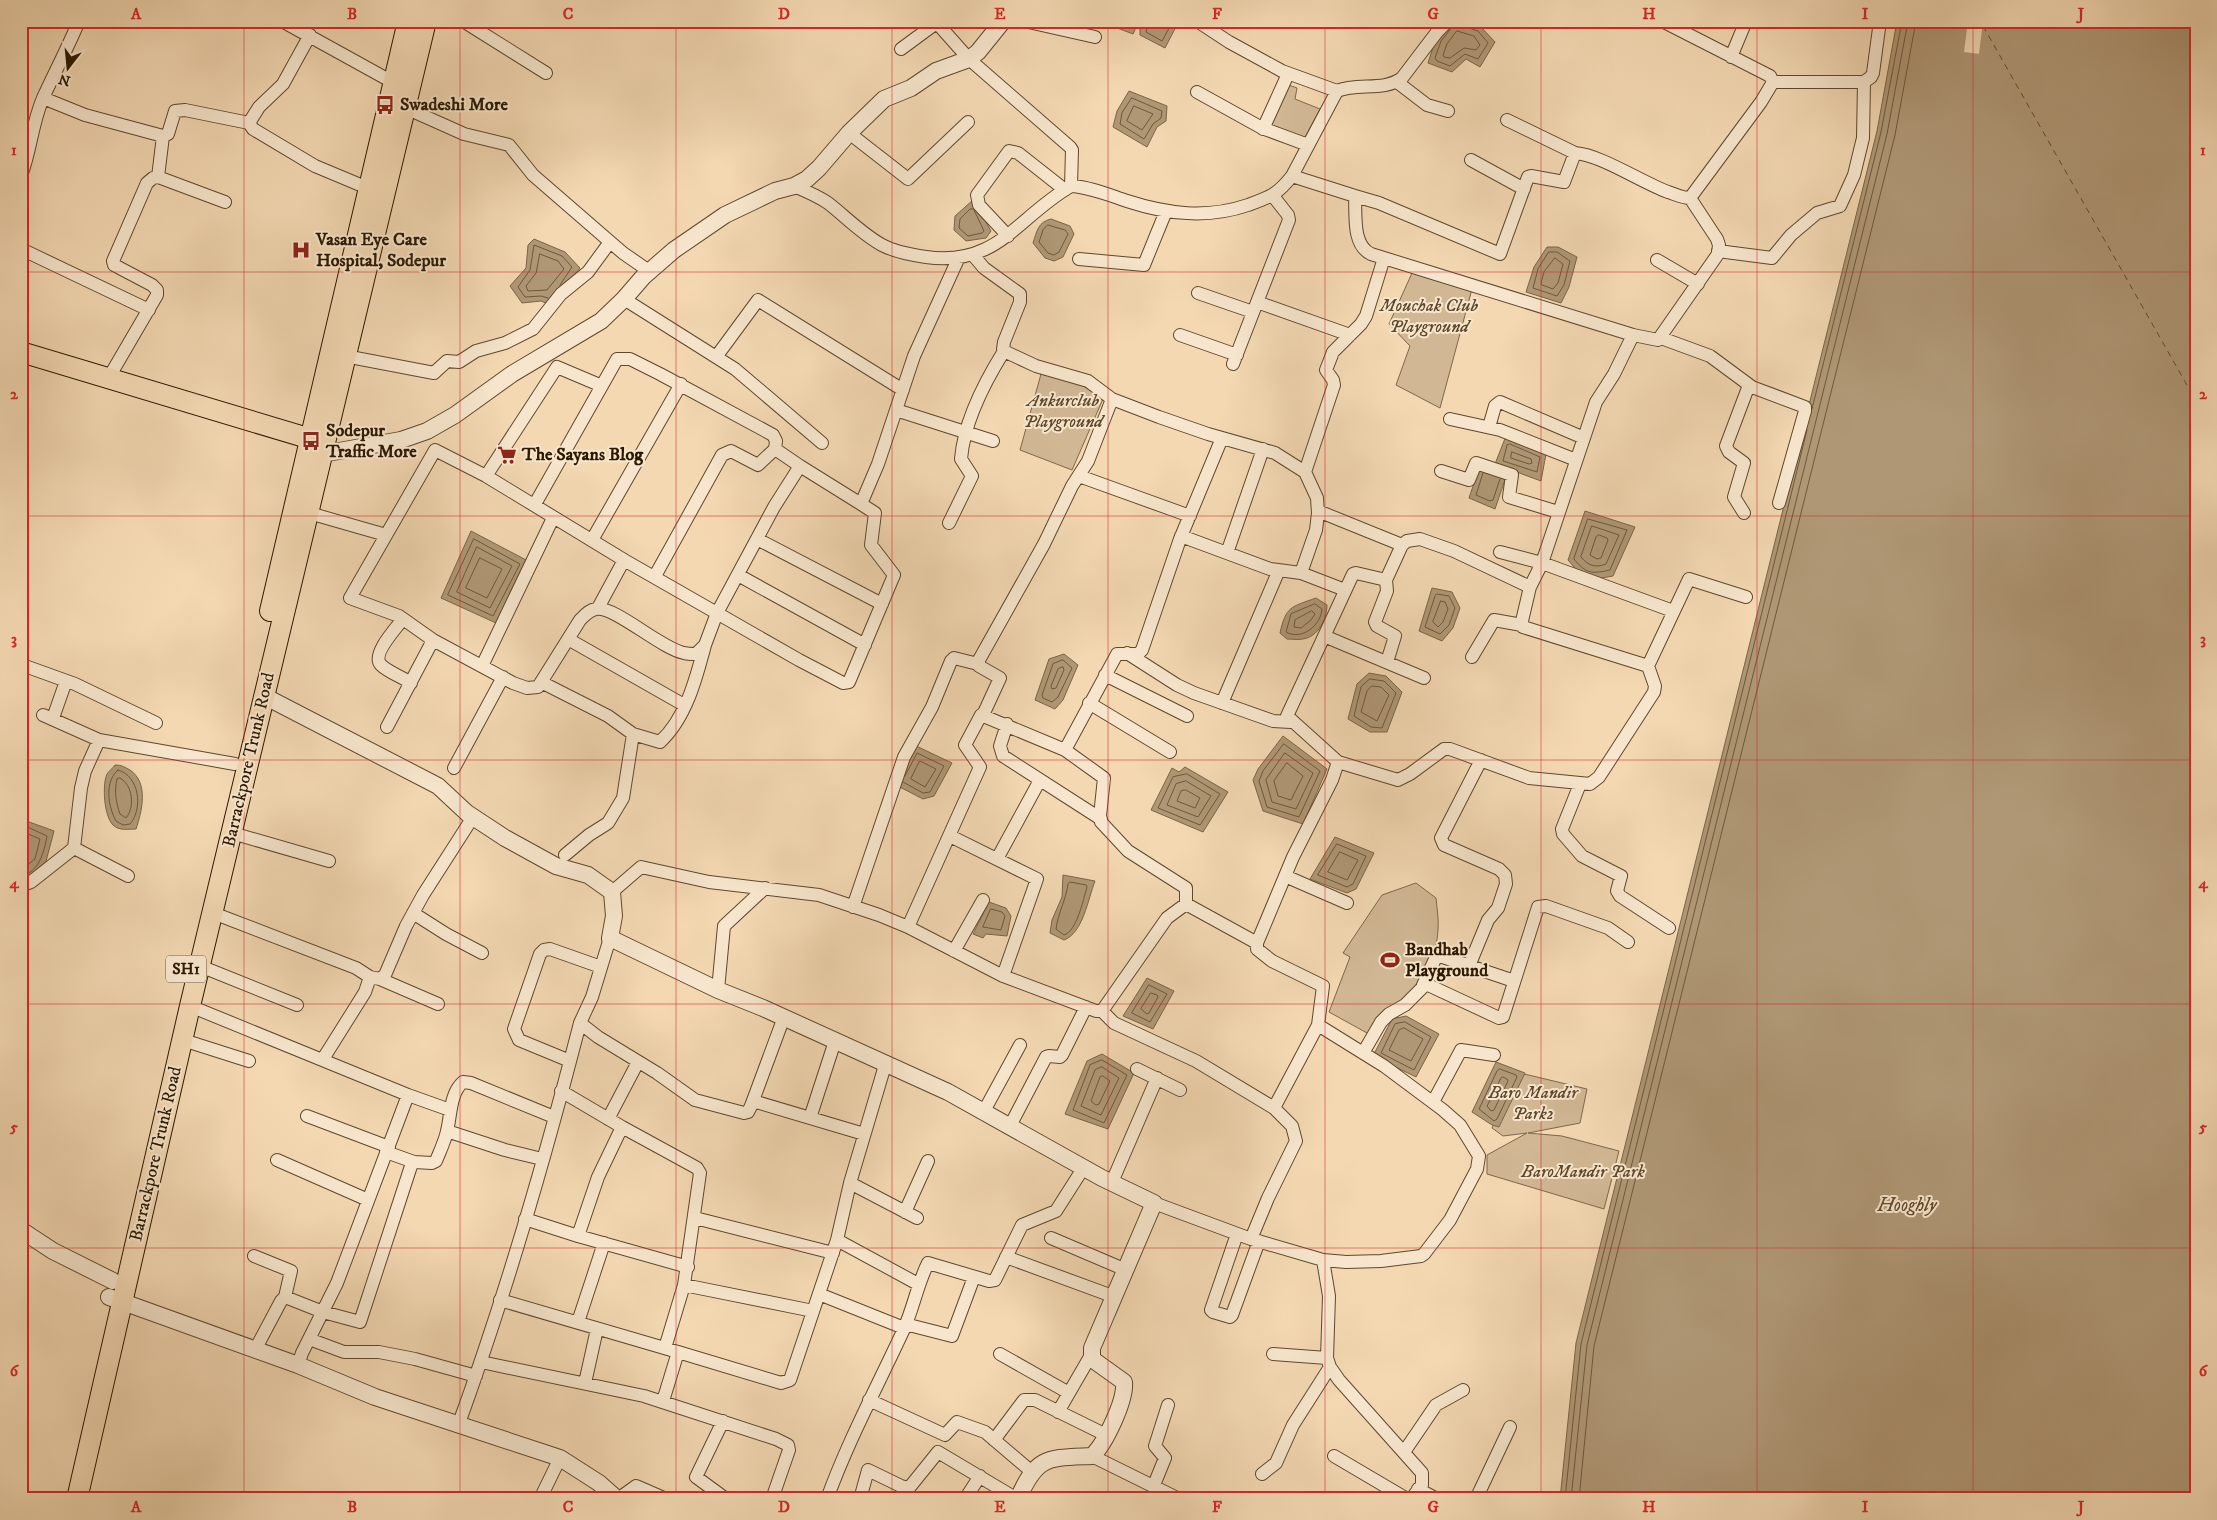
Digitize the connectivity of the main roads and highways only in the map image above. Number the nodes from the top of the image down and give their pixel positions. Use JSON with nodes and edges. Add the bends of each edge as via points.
{"nodes":[{"id":1,"x":408,"y":21,"type":"edge"},
{"id":2,"x":426,"y":21,"type":"edge"},
{"id":3,"x":399,"y":95,"type":"junction"},
{"id":4,"x":21,"y":352,"type":"edge"},
{"id":5,"x":21,"y":364,"type":"edge"},
{"id":6,"x":319,"y":447,"type":"junction"},
{"id":7,"x":301,"y":510,"type":"junction"},
{"id":8,"x":115,"y":1294,"type":"junction"},
{"id":9,"x":63,"y":1499,"type":"edge"},
{"id":10,"x":77,"y":1499,"type":"edge"}],
"edges":[{"from":1,"to":3,"type":"main road","name":"Barrackpore Trunk Road","number":"SH1"},
{"from":2,"to":3,"type":"main road","name":"Barrackpore Trunk Road","number":"SH1"},
{"from":3,"to":6,"type":"main road","name":"Barrackpore Trunk Road","number":"SH1","via":[[345,356]]},
{"from":3,"to":6,"type":"main road","name":"Barrackpore Trunk Road","number":"SH1","via":[[370,189]]},
{"from":4,"to":6,"type":"main road"},
{"from":5,"to":6,"type":"main road"},
{"from":6,"to":7,"type":"main road","name":"Barrackpore Trunk Road","number":"SH1"},
{"from":7,"to":8,"type":"main road","name":"Barrackpore Trunk Road","number":"SH1","via":[[235,764]]},
{"from":7,"to":8,"type":"main road","name":"Barrackpore Trunk Road","number":"SH1","via":[[264,696],[232,833]]},
{"from":8,"to":9,"type":"main road","name":"Barrackpore Trunk Road","number":"SH1"},
{"from":8,"to":10,"type":"main road","name":"Barrackpore Trunk Road","number":"SH1"}]}
